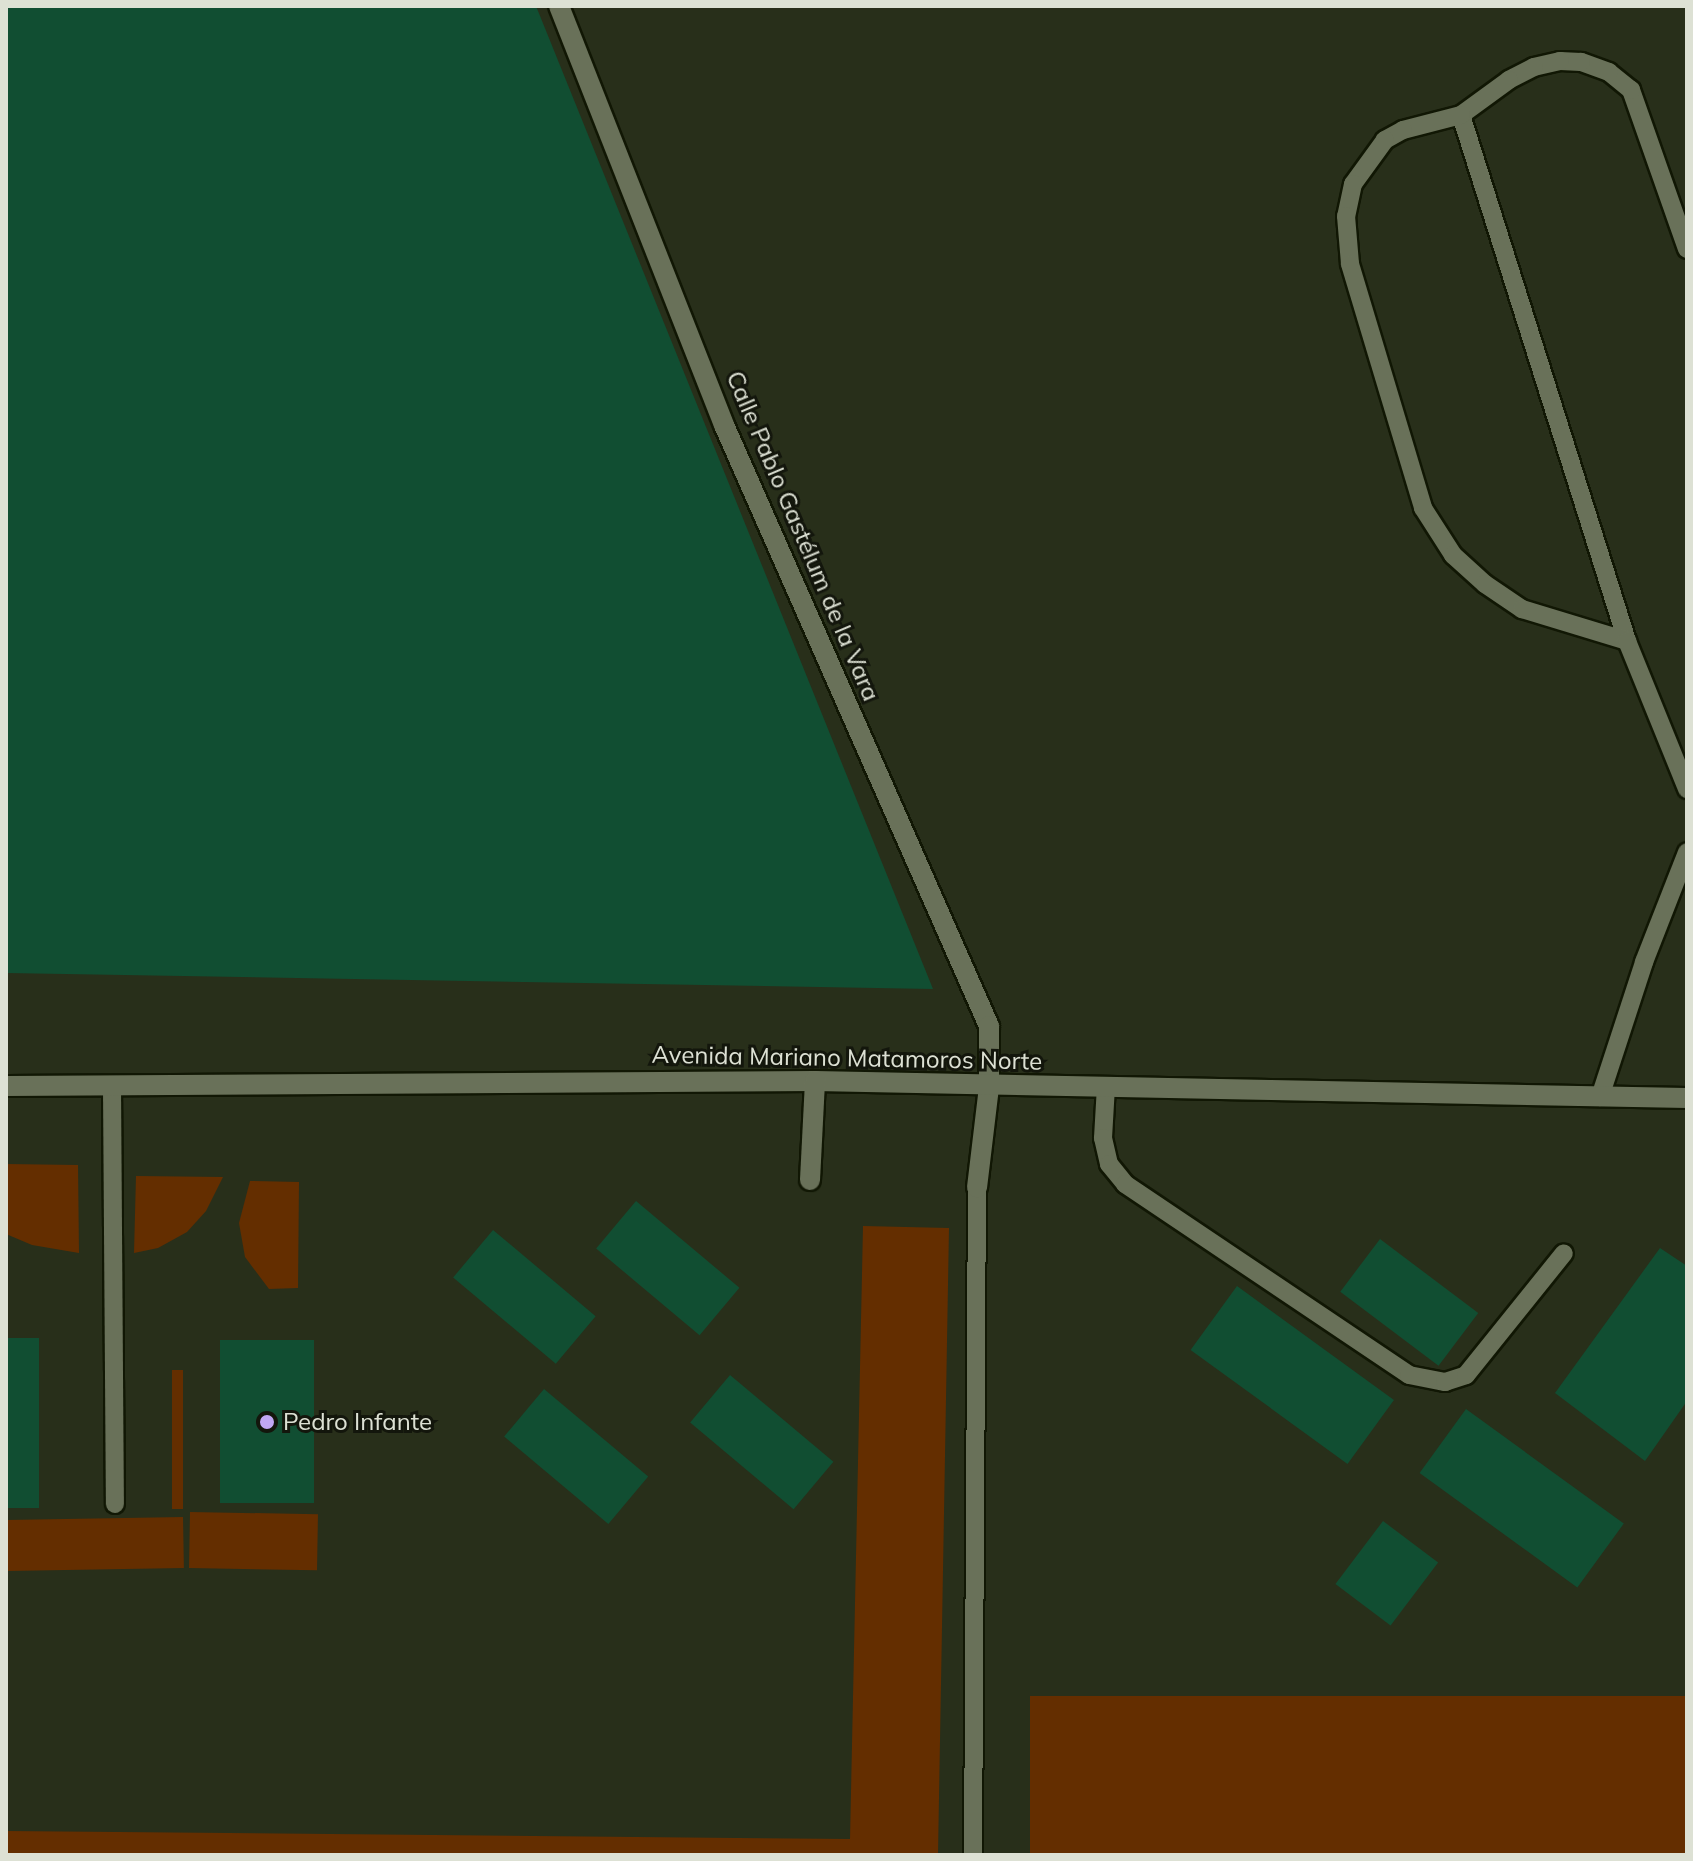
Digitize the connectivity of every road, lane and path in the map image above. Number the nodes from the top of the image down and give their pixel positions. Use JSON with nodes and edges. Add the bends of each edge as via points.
{"nodes":[{"id":1,"x":559,"y":6,"type":"edge"},
{"id":2,"x":1461,"y":115,"type":"junction"},
{"id":3,"x":1687,"y":249,"type":"edge"},
{"id":4,"x":1627,"y":641,"type":"junction"},
{"id":5,"x":1687,"y":789,"type":"edge"},
{"id":6,"x":1687,"y":852,"type":"edge"},
{"id":7,"x":815,"y":1081,"type":"junction"},
{"id":8,"x":6,"y":1086,"type":"edge"},
{"id":9,"x":1106,"y":1086,"type":"junction"},
{"id":10,"x":112,"y":1087,"type":"junction"},
{"id":11,"x":989,"y":1087,"type":"junction"},
{"id":12,"x":1600,"y":1097,"type":"junction"},
{"id":13,"x":1687,"y":1098,"type":"edge"},
{"id":14,"x":810,"y":1180,"type":"dead end"},
{"id":15,"x":977,"y":1187,"type":"joint"},
{"id":16,"x":1564,"y":1253,"type":"dead end"},
{"id":17,"x":115,"y":1504,"type":"dead end"},
{"id":18,"x":973,"y":1855,"type":"edge"}],
"edges":[{"from":1,"to":11,"type":"street","name":"Calle Pablo Gastélum de la Vara","via":[[724,425],[989,1026]]},
{"from":2,"to":3,"type":"lane","via":[[1509,80],[1560,61],[1581,62],[1623,81],[1631,90]]},
{"from":2,"to":4,"type":"lane"},
{"from":2,"to":4,"type":"lane","via":[[1385,140],[1353,184],[1346,216],[1350,264],[1423,508],[1453,555],[1522,609]]},
{"from":4,"to":5,"type":"lane"},
{"from":6,"to":12,"type":"lane"},
{"from":7,"to":10,"type":"street","name":"Avenida Mariano Matamoros Norte"},
{"from":7,"to":11,"type":"street","name":"Avenida Mariano Matamoros Norte"},
{"from":7,"to":14,"type":"street"},
{"from":8,"to":10,"type":"street","name":"Avenida Mariano Matamoros Norte"},
{"from":9,"to":11,"type":"street","name":"Avenida Mariano Matamoros Norte"},
{"from":9,"to":12,"type":"street","name":"Avenida Mariano Matamoros Norte"},
{"from":9,"to":16,"type":"lane","via":[[1103,1138],[1109,1164],[1125,1184],[1409,1375],[1445,1382],[1466,1375]]},
{"from":10,"to":17,"type":"lane"},
{"from":11,"to":15,"type":"street","name":"Calle Pablo Gastélum de la Vara"},
{"from":12,"to":13,"type":"street","name":"Avenida Mariano Matamoros Norte"},
{"from":15,"to":18,"type":"lane"}]}
